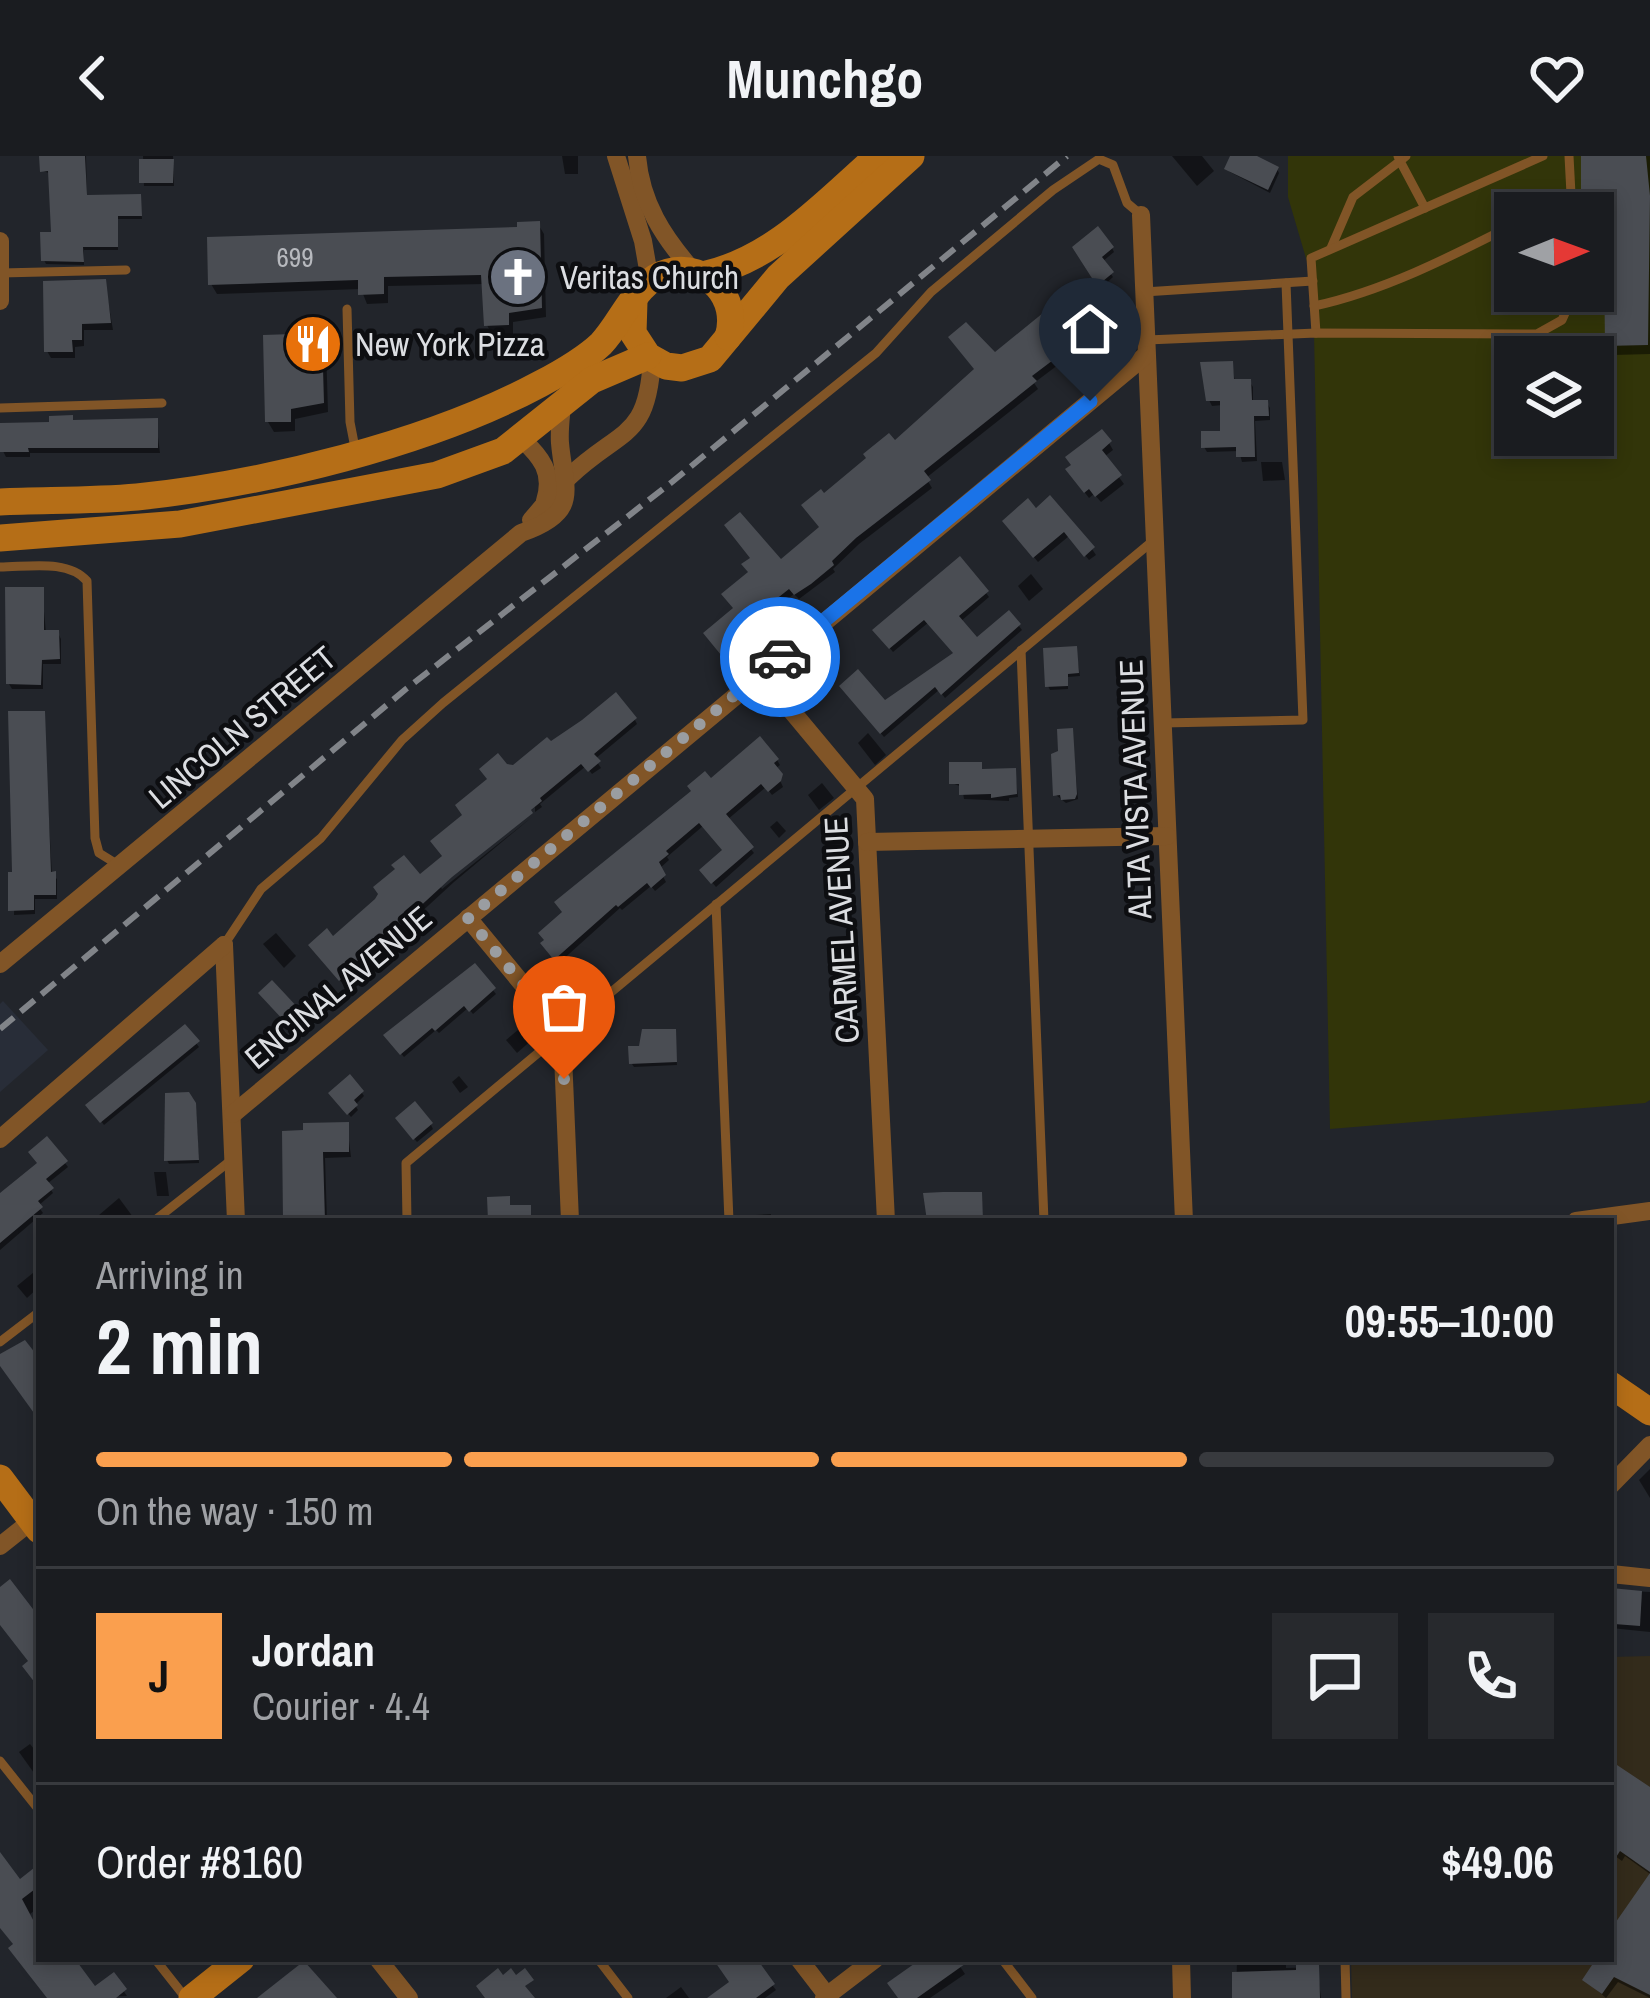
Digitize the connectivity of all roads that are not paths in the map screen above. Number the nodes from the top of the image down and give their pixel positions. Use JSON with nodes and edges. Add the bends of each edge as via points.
{"nodes":[{"id":1,"x":616,"y":156,"type":"edge"},
{"id":2,"x":878,"y":156,"type":"edge"},
{"id":3,"x":911,"y":156,"type":"edge"},
{"id":4,"x":1544,"y":156,"type":"edge"},
{"id":5,"x":1569,"y":156,"type":"edge"},
{"id":6,"x":1402,"y":158,"type":"edge"},
{"id":7,"x":638,"y":159,"type":"edge"},
{"id":8,"x":1571,"y":192,"type":"edge"},
{"id":9,"x":1425,"y":208,"type":"junction"},
{"id":10,"x":1141,"y":215,"type":"joint"},
{"id":11,"x":1494,"y":235,"type":"edge"},
{"id":12,"x":0,"y":241,"type":"edge"},
{"id":13,"x":1330,"y":250,"type":"junction"},
{"id":14,"x":126,"y":270,"type":"dead end"},
{"id":15,"x":698,"y":273,"type":"junction"},
{"id":16,"x":1,"y":274,"type":"edge"},
{"id":17,"x":1312,"y":281,"type":"junction"},
{"id":18,"x":1286,"y":284,"type":"junction"},
{"id":19,"x":642,"y":291,"type":"junction"},
{"id":20,"x":1144,"y":292,"type":"junction"},
{"id":21,"x":0,"y":301,"type":"edge"},
{"id":22,"x":1314,"y":306,"type":"junction"},
{"id":23,"x":347,"y":309,"type":"dead end"},
{"id":24,"x":1566,"y":312,"type":"edge"},
{"id":25,"x":1316,"y":333,"type":"junction"},
{"id":26,"x":1288,"y":335,"type":"junction"},
{"id":27,"x":728,"y":337,"type":"junction"},
{"id":28,"x":1146,"y":347,"type":"junction"},
{"id":29,"x":650,"y":357,"type":"junction"},
{"id":30,"x":162,"y":403,"type":"dead end"},
{"id":31,"x":562,"y":405,"type":"junction"},
{"id":32,"x":0,"y":408,"type":"edge"},
{"id":33,"x":521,"y":438,"type":"junction"},
{"id":34,"x":356,"y":454,"type":"junction"},
{"id":35,"x":568,"y":477,"type":"junction"},
{"id":36,"x":0,"y":502,"type":"edge"},
{"id":37,"x":541,"y":509,"type":"junction"},
{"id":38,"x":521,"y":533,"type":"junction"},
{"id":39,"x":0,"y":538,"type":"edge"},
{"id":40,"x":1154,"y":540,"type":"junction"},
{"id":41,"x":0,"y":568,"type":"edge"},
{"id":42,"x":1022,"y":650,"type":"junction"},
{"id":43,"x":760,"y":673,"type":"junction"},
{"id":44,"x":1162,"y":723,"type":"junction"},
{"id":45,"x":856,"y":788,"type":"junction"},
{"id":46,"x":1167,"y":836,"type":"junction"},
{"id":47,"x":1027,"y":839,"type":"junction"},
{"id":48,"x":867,"y":842,"type":"junction"},
{"id":49,"x":121,"y":866,"type":"junction"},
{"id":50,"x":716,"y":904,"type":"junction"},
{"id":51,"x":468,"y":918,"type":"junction"},
{"id":52,"x":224,"y":945,"type":"junction"},
{"id":53,"x":0,"y":964,"type":"edge"},
{"id":54,"x":562,"y":1032,"type":"junction"},
{"id":55,"x":233,"y":1114,"type":"junction"},
{"id":56,"x":0,"y":1138,"type":"edge"},
{"id":57,"x":234,"y":1158,"type":"junction"},
{"id":58,"x":1650,"y":1210,"type":"edge"},
{"id":59,"x":158,"y":1218,"type":"edge"},
{"id":60,"x":236,"y":1218,"type":"edge"},
{"id":61,"x":407,"y":1218,"type":"edge"},
{"id":62,"x":570,"y":1218,"type":"edge"},
{"id":63,"x":729,"y":1218,"type":"edge"},
{"id":64,"x":886,"y":1218,"type":"edge"},
{"id":65,"x":1044,"y":1218,"type":"edge"},
{"id":66,"x":1184,"y":1218,"type":"edge"},
{"id":67,"x":1596,"y":1218,"type":"edge"},
{"id":68,"x":36,"y":1314,"type":"edge"},
{"id":69,"x":0,"y":1342,"type":"edge"},
{"id":70,"x":1614,"y":1387,"type":"edge"},
{"id":71,"x":1650,"y":1412,"type":"edge"},
{"id":72,"x":1650,"y":1445,"type":"edge"},
{"id":73,"x":0,"y":1478,"type":"edge"},
{"id":74,"x":1614,"y":1482,"type":"edge"},
{"id":75,"x":36,"y":1521,"type":"edge"},
{"id":76,"x":36,"y":1523,"type":"edge"},
{"id":77,"x":0,"y":1546,"type":"edge"},
{"id":78,"x":1614,"y":1574,"type":"edge"},
{"id":79,"x":1650,"y":1578,"type":"edge"},
{"id":80,"x":0,"y":1761,"type":"edge"},
{"id":81,"x":36,"y":1806,"type":"edge"},
{"id":82,"x":158,"y":1962,"type":"edge"},
{"id":83,"x":237,"y":1962,"type":"edge"},
{"id":84,"x":380,"y":1962,"type":"edge"},
{"id":85,"x":600,"y":1962,"type":"edge"},
{"id":86,"x":801,"y":1962,"type":"edge"},
{"id":87,"x":870,"y":1962,"type":"edge"},
{"id":88,"x":1004,"y":1962,"type":"edge"},
{"id":89,"x":1180,"y":1962,"type":"edge"},
{"id":90,"x":1345,"y":1962,"type":"edge"},
{"id":91,"x":827,"y":1997,"type":"edge"},
{"id":92,"x":189,"y":1998,"type":"edge"},
{"id":93,"x":409,"y":1998,"type":"edge"},
{"id":94,"x":628,"y":1998,"type":"edge"},
{"id":95,"x":1032,"y":1998,"type":"edge"},
{"id":96,"x":1182,"y":1998,"type":"edge"},
{"id":97,"x":1346,"y":1998,"type":"edge"}],
"edges":[{"from":1,"to":19,"type":"street","via":[[643,241]]},
{"from":2,"to":15,"type":"main road","via":[[771,250]]},
{"from":3,"to":27,"type":"main road","via":[[778,277]]},
{"from":4,"to":9,"type":"lane"},
{"from":5,"to":8,"type":"lane"},
{"from":6,"to":9,"type":"lane"},
{"from":6,"to":13,"type":"lane","via":[[1353,196]]},
{"from":7,"to":15,"type":"street","via":[[654,219]]},
{"from":9,"to":13,"type":"lane"},
{"from":10,"to":20,"type":"street","name":"ALTA VISTA AVENUE"},
{"from":10,"to":52,"type":"lane","via":[[1127,203],[1113,165],[1099,159],[1053,190],[931,292],[876,352],[402,740],[321,838],[261,889]]},
{"from":11,"to":22,"type":"lane"},
{"from":12,"to":16,"type":"street"},
{"from":13,"to":17,"type":"lane","via":[[1311,258]]},
{"from":14,"to":16,"type":"lane"},
{"from":15,"to":19,"type":"main road","via":[[671,271]]},
{"from":15,"to":27,"type":"main road","via":[[728,299]]},
{"from":16,"to":21,"type":"street"},
{"from":17,"to":18,"type":"lane"},
{"from":17,"to":22,"type":"lane"},
{"from":18,"to":20,"type":"lane"},
{"from":18,"to":26,"type":"lane"},
{"from":19,"to":29,"type":"main road","via":[[633,332]]},
{"from":19,"to":34,"type":"main road","via":[[598,346],[538,386]]},
{"from":20,"to":28,"type":"street","name":"ALTA VISTA AVENUE"},
{"from":22,"to":25,"type":"lane"},
{"from":23,"to":34,"type":"lane"},
{"from":24,"to":25,"type":"lane","via":[[1537,334]]},
{"from":25,"to":26,"type":"lane"},
{"from":26,"to":28,"type":"lane"},
{"from":26,"to":44,"type":"lane","via":[[1303,720]]},
{"from":27,"to":29,"type":"main road","via":[[695,366]]},
{"from":28,"to":40,"type":"street","name":"ALTA VISTA AVENUE"},
{"from":28,"to":43,"type":"street","name":"ENCINAL AVENUE"},
{"from":29,"to":31,"type":"main road","via":[[592,380]]},
{"from":29,"to":35,"type":"street","name":"LINCOLN STREET","via":[[643,414]]},
{"from":30,"to":32,"type":"lane"},
{"from":31,"to":33,"type":"main road"},
{"from":31,"to":35,"type":"street"},
{"from":33,"to":37,"type":"street","via":[[547,470]]},
{"from":33,"to":39,"type":"main road","via":[[480,462],[402,483],[180,524]]},
{"from":34,"to":36,"type":"main road","via":[[179,492]]},
{"from":35,"to":37,"type":"street","name":"LINCOLN STREET"},
{"from":35,"to":38,"type":"street","name":"LINCOLN STREET","via":[[557,510]]},
{"from":37,"to":38,"type":"street","name":"LINCOLN STREET"},
{"from":38,"to":49,"type":"street","name":"LINCOLN STREET"},
{"from":40,"to":42,"type":"lane"},
{"from":40,"to":44,"type":"street","name":"ALTA VISTA AVENUE"},
{"from":41,"to":49,"type":"lane","via":[[65,567],[87,581],[95,838],[99,853]]},
{"from":42,"to":45,"type":"lane"},
{"from":42,"to":47,"type":"lane"},
{"from":43,"to":45,"type":"street","name":"CARMEL AVENUE"},
{"from":43,"to":51,"type":"street","name":"ENCINAL AVENUE"},
{"from":44,"to":46,"type":"street","name":"ALTA VISTA AVENUE"},
{"from":45,"to":48,"type":"street","name":"CARMEL AVENUE","via":[[865,799]]},
{"from":45,"to":50,"type":"lane"},
{"from":46,"to":47,"type":"street"},
{"from":46,"to":66,"type":"street","name":"ALTA VISTA AVENUE"},
{"from":47,"to":48,"type":"street"},
{"from":47,"to":65,"type":"lane"},
{"from":48,"to":64,"type":"street","name":"CARMEL AVENUE"},
{"from":49,"to":53,"type":"street","name":"LINCOLN STREET"},
{"from":50,"to":54,"type":"lane"},
{"from":50,"to":63,"type":"lane"},
{"from":51,"to":54,"type":"street"},
{"from":51,"to":55,"type":"street","name":"ENCINAL AVENUE"},
{"from":52,"to":55,"type":"street"},
{"from":52,"to":56,"type":"street"},
{"from":54,"to":61,"type":"lane","via":[[406,1163]]},
{"from":54,"to":62,"type":"street"},
{"from":55,"to":57,"type":"street"},
{"from":57,"to":59,"type":"lane"},
{"from":57,"to":60,"type":"street"},
{"from":58,"to":67,"type":"street"},
{"from":68,"to":69,"type":"lane"},
{"from":70,"to":71,"type":"main road"},
{"from":72,"to":74,"type":"street"},
{"from":73,"to":75,"type":"main road"},
{"from":76,"to":77,"type":"street"},
{"from":78,"to":79,"type":"street"},
{"from":80,"to":81,"type":"lane"},
{"from":82,"to":92,"type":"lane"},
{"from":83,"to":92,"type":"main road"},
{"from":84,"to":93,"type":"street"},
{"from":85,"to":94,"type":"lane"},
{"from":86,"to":91,"type":"street"},
{"from":87,"to":91,"type":"street"},
{"from":88,"to":95,"type":"lane"},
{"from":89,"to":96,"type":"street"},
{"from":90,"to":97,"type":"lane"}]}
